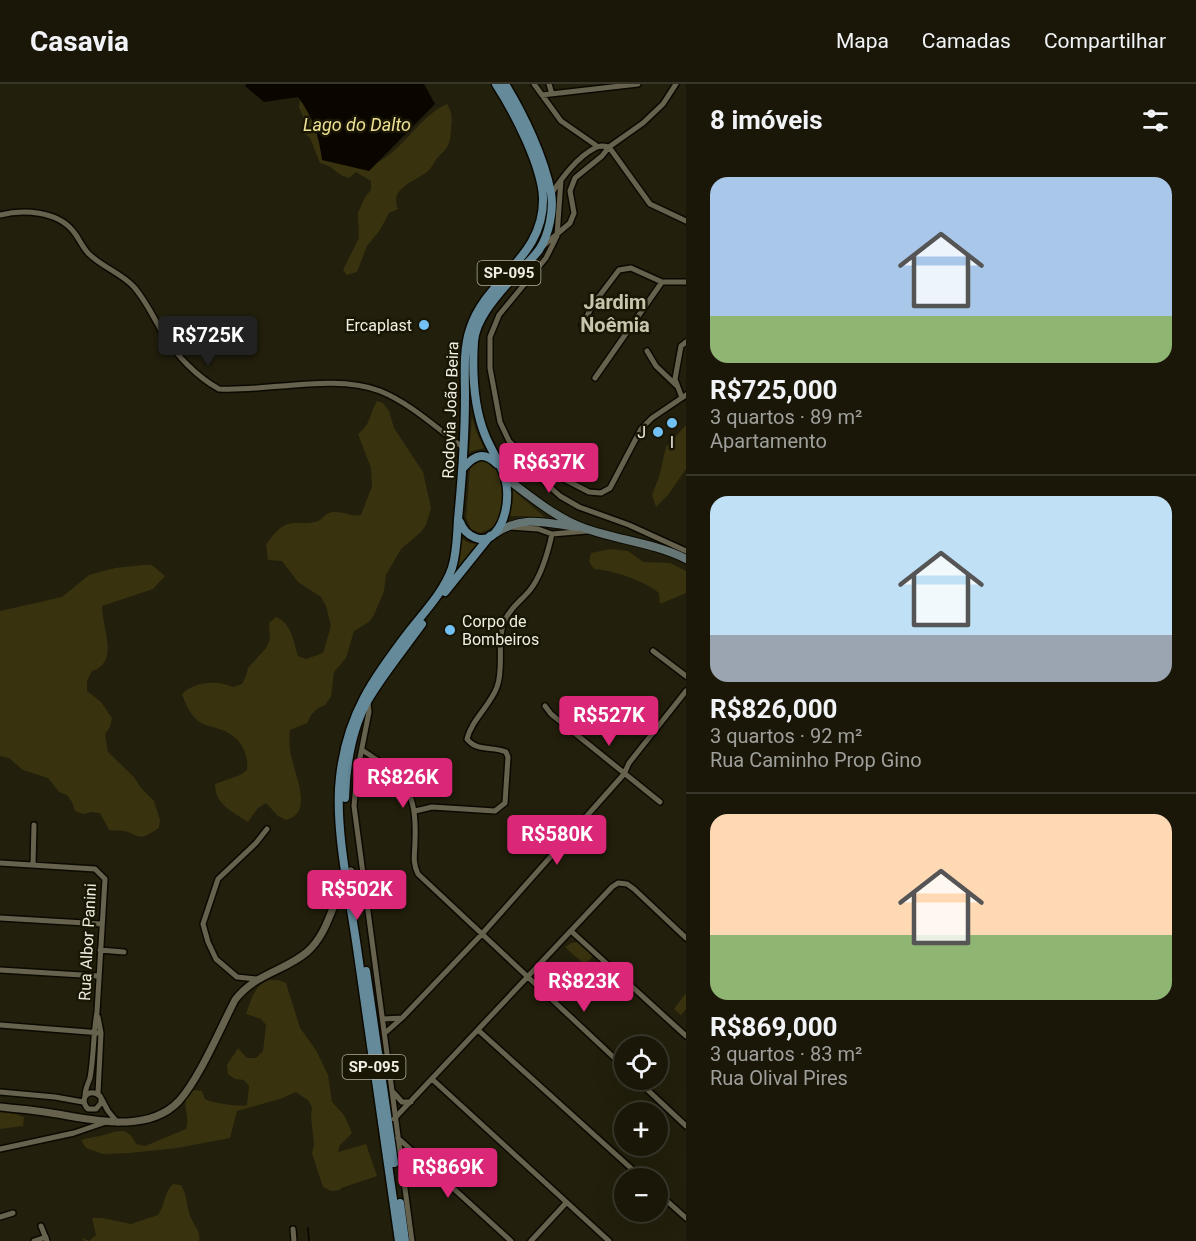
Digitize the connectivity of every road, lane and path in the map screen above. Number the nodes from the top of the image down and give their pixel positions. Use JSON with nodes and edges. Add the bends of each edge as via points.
{"nodes":[{"id":1,"x":496,"y":84,"type":"edge"},
{"id":2,"x":505,"y":84,"type":"edge"},
{"id":3,"x":534,"y":84,"type":"edge"},
{"id":4,"x":549,"y":84,"type":"edge"},
{"id":5,"x":638,"y":84,"type":"edge"},
{"id":6,"x":676,"y":84,"type":"edge"},
{"id":7,"x":552,"y":94,"type":"junction"},
{"id":8,"x":542,"y":95,"type":"junction"},
{"id":9,"x":597,"y":146,"type":"junction"},
{"id":10,"x":609,"y":147,"type":"junction"},
{"id":11,"x":561,"y":180,"type":"junction"},
{"id":12,"x":551,"y":194,"type":"junction"},
{"id":13,"x":0,"y":215,"type":"edge"},
{"id":14,"x":686,"y":221,"type":"edge"},
{"id":15,"x":557,"y":236,"type":"junction"},
{"id":16,"x":539,"y":249,"type":"junction"},
{"id":17,"x":662,"y":282,"type":"junction"},
{"id":18,"x":686,"y":282,"type":"edge"},
{"id":19,"x":582,"y":325,"type":"dead end"},
{"id":20,"x":686,"y":342,"type":"edge"},
{"id":21,"x":647,"y":351,"type":"dead end"},
{"id":22,"x":595,"y":378,"type":"dead end"},
{"id":23,"x":678,"y":388,"type":"junction"},
{"id":24,"x":684,"y":396,"type":"edge"},
{"id":25,"x":464,"y":448,"type":"junction"},
{"id":26,"x":529,"y":461,"type":"junction"},
{"id":27,"x":464,"y":468,"type":"junction"},
{"id":28,"x":501,"y":469,"type":"junction"},
{"id":29,"x":506,"y":478,"type":"junction"},
{"id":30,"x":458,"y":519,"type":"junction"},
{"id":31,"x":506,"y":526,"type":"junction"},
{"id":32,"x":581,"y":527,"type":"junction"},
{"id":33,"x":590,"y":530,"type":"junction"},
{"id":34,"x":552,"y":534,"type":"junction"},
{"id":35,"x":493,"y":535,"type":"junction"},
{"id":36,"x":686,"y":551,"type":"edge"},
{"id":37,"x":686,"y":559,"type":"edge"},
{"id":38,"x":653,"y":651,"type":"dead end"},
{"id":39,"x":686,"y":676,"type":"edge"},
{"id":40,"x":686,"y":691,"type":"edge"},
{"id":41,"x":368,"y":701,"type":"junction"},
{"id":42,"x":544,"y":706,"type":"dead end"},
{"id":43,"x":362,"y":750,"type":"junction"},
{"id":44,"x":624,"y":774,"type":"junction"},
{"id":45,"x":660,"y":802,"type":"dead end"},
{"id":46,"x":415,"y":811,"type":"junction"},
{"id":47,"x":34,"y":825,"type":"dead end"},
{"id":48,"x":267,"y":829,"type":"dead end"},
{"id":49,"x":0,"y":863,"type":"edge"},
{"id":50,"x":33,"y":865,"type":"junction"},
{"id":51,"x":349,"y":874,"type":"junction"},
{"id":52,"x":349,"y":893,"type":"junction"},
{"id":53,"x":337,"y":897,"type":"junction"},
{"id":54,"x":0,"y":918,"type":"edge"},
{"id":55,"x":102,"y":924,"type":"junction"},
{"id":56,"x":571,"y":931,"type":"junction"},
{"id":57,"x":482,"y":934,"type":"junction"},
{"id":58,"x":686,"y":938,"type":"edge"},
{"id":59,"x":100,"y":950,"type":"junction"},
{"id":60,"x":124,"y":952,"type":"dead end"},
{"id":61,"x":0,"y":970,"type":"edge"},
{"id":62,"x":98,"y":976,"type":"junction"},
{"id":63,"x":528,"y":976,"type":"junction"},
{"id":64,"x":257,"y":979,"type":"junction"},
{"id":65,"x":97,"y":1012,"type":"junction"},
{"id":66,"x":402,"y":1018,"type":"junction"},
{"id":67,"x":383,"y":1019,"type":"junction"},
{"id":68,"x":0,"y":1025,"type":"edge"},
{"id":69,"x":478,"y":1030,"type":"junction"},
{"id":70,"x":93,"y":1032,"type":"junction"},
{"id":71,"x":101,"y":1033,"type":"junction"},
{"id":72,"x":385,"y":1033,"type":"junction"},
{"id":73,"x":686,"y":1036,"type":"edge"},
{"id":74,"x":614,"y":1058,"type":"edge"},
{"id":75,"x":432,"y":1079,"type":"junction"},
{"id":76,"x":648,"y":1090,"type":"edge"},
{"id":77,"x":393,"y":1091,"type":"junction"},
{"id":78,"x":0,"y":1092,"type":"edge"},
{"id":79,"x":99,"y":1096,"type":"junction"},
{"id":80,"x":84,"y":1102,"type":"junction"},
{"id":81,"x":411,"y":1102,"type":"junction"},
{"id":82,"x":0,"y":1107,"type":"edge"},
{"id":83,"x":396,"y":1118,"type":"junction"},
{"id":84,"x":86,"y":1119,"type":"junction"},
{"id":85,"x":106,"y":1122,"type":"junction"},
{"id":86,"x":118,"y":1123,"type":"junction"},
{"id":87,"x":389,"y":1125,"type":"junction"},
{"id":88,"x":686,"y":1126,"type":"edge"},
{"id":89,"x":394,"y":1137,"type":"junction"},
{"id":90,"x":0,"y":1149,"type":"edge"},
{"id":91,"x":394,"y":1159,"type":"junction"},
{"id":92,"x":421,"y":1159,"type":"junction"},
{"id":93,"x":412,"y":1164,"type":"junction"},
{"id":94,"x":631,"y":1168,"type":"edge"},
{"id":95,"x":403,"y":1180,"type":"junction"},
{"id":96,"x":668,"y":1202,"type":"edge"},
{"id":97,"x":566,"y":1203,"type":"junction"},
{"id":98,"x":13,"y":1213,"type":"dead end"},
{"id":99,"x":0,"y":1217,"type":"edge"},
{"id":100,"x":686,"y":1218,"type":"edge"},
{"id":101,"x":41,"y":1226,"type":"dead end"},
{"id":102,"x":293,"y":1229,"type":"dead end"},
{"id":103,"x":46,"y":1239,"type":"edge"},
{"id":104,"x":34,"y":1241,"type":"edge"},
{"id":105,"x":294,"y":1241,"type":"edge"},
{"id":106,"x":399,"y":1241,"type":"edge"},
{"id":107,"x":405,"y":1241,"type":"edge"},
{"id":108,"x":412,"y":1241,"type":"edge"},
{"id":109,"x":511,"y":1241,"type":"edge"},
{"id":110,"x":531,"y":1241,"type":"edge"},
{"id":111,"x":609,"y":1241,"type":"edge"}],
"edges":[{"from":1,"to":25,"type":"main road","name":"Rodovia João Beira","number":"SP-095","via":[[528,146],[543,196],[535,237],[481,306],[469,330]]},
{"from":2,"to":12,"type":"main road","name":"Rodovia João Beira","number":"SP-095","via":[[520,107]]},
{"from":3,"to":8,"type":"street"},
{"from":4,"to":7,"type":"street"},
{"from":5,"to":7,"type":"street"},
{"from":6,"to":10,"type":"street","via":[[643,123]]},
{"from":7,"to":8,"type":"street"},
{"from":8,"to":9,"type":"street","via":[[561,121]]},
{"from":9,"to":10,"type":"street"},
{"from":9,"to":11,"type":"street"},
{"from":10,"to":14,"type":"street","via":[[650,204]]},
{"from":10,"to":15,"type":"street","via":[[575,178],[570,191],[574,213]]},
{"from":11,"to":12,"type":"street"},
{"from":11,"to":15,"type":"street"},
{"from":12,"to":16,"type":"main road","name":"Rodovia João Beira","number":"SP-095","via":[[550,221]]},
{"from":13,"to":25,"type":"street","via":[[28,212],[67,225],[90,255],[133,285],[176,352],[219,389],[339,384],[379,390],[409,406]]},
{"from":15,"to":16,"type":"street"},
{"from":15,"to":26,"type":"street","via":[[546,258],[499,315],[490,337],[490,368],[500,422],[509,441]]},
{"from":16,"to":28,"type":"main road","name":"Rodovia João Beira","number":"SP-095","via":[[497,296],[479,323],[474,340],[476,410]]},
{"from":17,"to":18,"type":"street"},
{"from":17,"to":19,"type":"street","via":[[631,268],[619,270]]},
{"from":17,"to":22,"type":"street"},
{"from":20,"to":23,"type":"street","via":[[677,359]]},
{"from":21,"to":23,"type":"street"},
{"from":23,"to":24,"type":"street"},
{"from":24,"to":26,"type":"street","via":[[641,429],[610,488],[601,493],[589,492]]},
{"from":25,"to":27,"type":"main road","name":"Rodovia João Beira","number":"SP-095"},
{"from":26,"to":36,"type":"street","via":[[538,477],[579,507]]},
{"from":27,"to":28,"type":"main road","via":[[472,458],[484,455]]},
{"from":27,"to":30,"type":"main road","name":"Rodovia João Beira","number":"SP-095"},
{"from":28,"to":29,"type":"main road","name":"Rodovia João Beira","number":"SP-095"},
{"from":29,"to":32,"type":"main road","via":[[540,504]]},
{"from":29,"to":35,"type":"main road","number":"SP-095","via":[[507,502],[501,524]]},
{"from":30,"to":35,"type":"main road","via":[[470,537]]},
{"from":30,"to":51,"type":"main road","number":"SP-095","via":[[456,552],[442,589],[377,674],[351,728],[339,780],[341,837]]},
{"from":31,"to":32,"type":"main road","via":[[526,521]]},
{"from":31,"to":34,"type":"street"},
{"from":31,"to":35,"type":"main road"},
{"from":32,"to":33,"type":"main road"},
{"from":33,"to":34,"type":"street"},
{"from":33,"to":37,"type":"main road"},
{"from":34,"to":46,"type":"street","via":[[531,589],[505,619],[499,680],[467,739],[477,747],[506,752],[505,803],[495,811],[432,807]]},
{"from":35,"to":41,"type":"main road","number":"SP-095","via":[[456,577]]},
{"from":38,"to":39,"type":"street"},
{"from":40,"to":44,"type":"street"},
{"from":41,"to":43,"type":"street"},
{"from":41,"to":51,"type":"main road","number":"SP-095","via":[[354,736],[346,779]]},
{"from":42,"to":44,"type":"street"},
{"from":43,"to":46,"type":"street","via":[[397,774]]},
{"from":43,"to":67,"type":"street","via":[[354,806]]},
{"from":44,"to":45,"type":"street"},
{"from":44,"to":57,"type":"street"},
{"from":46,"to":57,"type":"street","via":[[414,857],[418,874]]},
{"from":47,"to":50,"type":"street"},
{"from":48,"to":64,"type":"street","via":[[218,879],[204,924],[216,959],[237,977]]},
{"from":49,"to":50,"type":"street"},
{"from":50,"to":55,"type":"street","name":"Rua Albor Panini","via":[[95,869],[102,874]]},
{"from":51,"to":52,"type":"main road","number":"SP-095"},
{"from":51,"to":53,"type":"street"},
{"from":51,"to":87,"type":"main road","number":"SP-095"},
{"from":52,"to":53,"type":"street"},
{"from":52,"to":91,"type":"main road","number":"SP-095"},
{"from":53,"to":64,"type":"street","via":[[322,932],[307,952]]},
{"from":54,"to":55,"type":"street"},
{"from":55,"to":59,"type":"street","name":"Rua Albor Panini"},
{"from":56,"to":58,"type":"street","via":[[618,883],[627,884]]},
{"from":56,"to":63,"type":"street"},
{"from":56,"to":73,"type":"street"},
{"from":57,"to":63,"type":"street"},
{"from":57,"to":66,"type":"street"},
{"from":59,"to":60,"type":"street"},
{"from":59,"to":62,"type":"street","name":"Rua Albor Panini"},
{"from":61,"to":62,"type":"street"},
{"from":62,"to":65,"type":"street","name":"Rua Albor Panini"},
{"from":63,"to":69,"type":"street"},
{"from":63,"to":74,"type":"street"},
{"from":64,"to":86,"type":"street","via":[[235,1000],[178,1102],[148,1119]]},
{"from":65,"to":70,"type":"street"},
{"from":65,"to":71,"type":"street"},
{"from":66,"to":67,"type":"street"},
{"from":66,"to":72,"type":"street"},
{"from":67,"to":72,"type":"street"},
{"from":68,"to":70,"type":"street"},
{"from":69,"to":75,"type":"street"},
{"from":69,"to":94,"type":"street"},
{"from":70,"to":71,"type":"street"},
{"from":70,"to":80,"type":"street","via":[[90,1079]]},
{"from":71,"to":79,"type":"street"},
{"from":72,"to":77,"type":"street"},
{"from":75,"to":81,"type":"street"},
{"from":75,"to":97,"type":"street"},
{"from":76,"to":88,"type":"street"},
{"from":77,"to":81,"type":"street","via":[[402,1102]]},
{"from":77,"to":83,"type":"street"},
{"from":78,"to":80,"type":"street"},
{"from":79,"to":80,"type":"street","via":[[92,1092]]},
{"from":79,"to":80,"type":"street","via":[[100,1106],[96,1109],[91,1110]]},
{"from":79,"to":86,"type":"street"},
{"from":80,"to":84,"type":"street"},
{"from":81,"to":83,"type":"street"},
{"from":82,"to":84,"type":"street"},
{"from":83,"to":87,"type":"street"},
{"from":83,"to":89,"type":"street"},
{"from":84,"to":85,"type":"street"},
{"from":85,"to":86,"type":"street"},
{"from":85,"to":90,"type":"street","via":[[75,1133]]},
{"from":87,"to":89,"type":"main road","number":"SP-095"},
{"from":89,"to":91,"type":"main road","number":"SP-095"},
{"from":89,"to":92,"type":"street"},
{"from":91,"to":93,"type":"street"},
{"from":91,"to":95,"type":"street"},
{"from":91,"to":106,"type":"main road","number":"SP-095"},
{"from":91,"to":107,"type":"main road","number":"SP-095"},
{"from":92,"to":93,"type":"street"},
{"from":92,"to":109,"type":"street"},
{"from":93,"to":95,"type":"street"},
{"from":95,"to":108,"type":"street"},
{"from":96,"to":100,"type":"street"},
{"from":97,"to":110,"type":"street"},
{"from":97,"to":111,"type":"street"},
{"from":98,"to":99,"type":"street"},
{"from":101,"to":103,"type":"street"},
{"from":102,"to":105,"type":"street"},
{"from":103,"to":104,"type":"street"}]}
